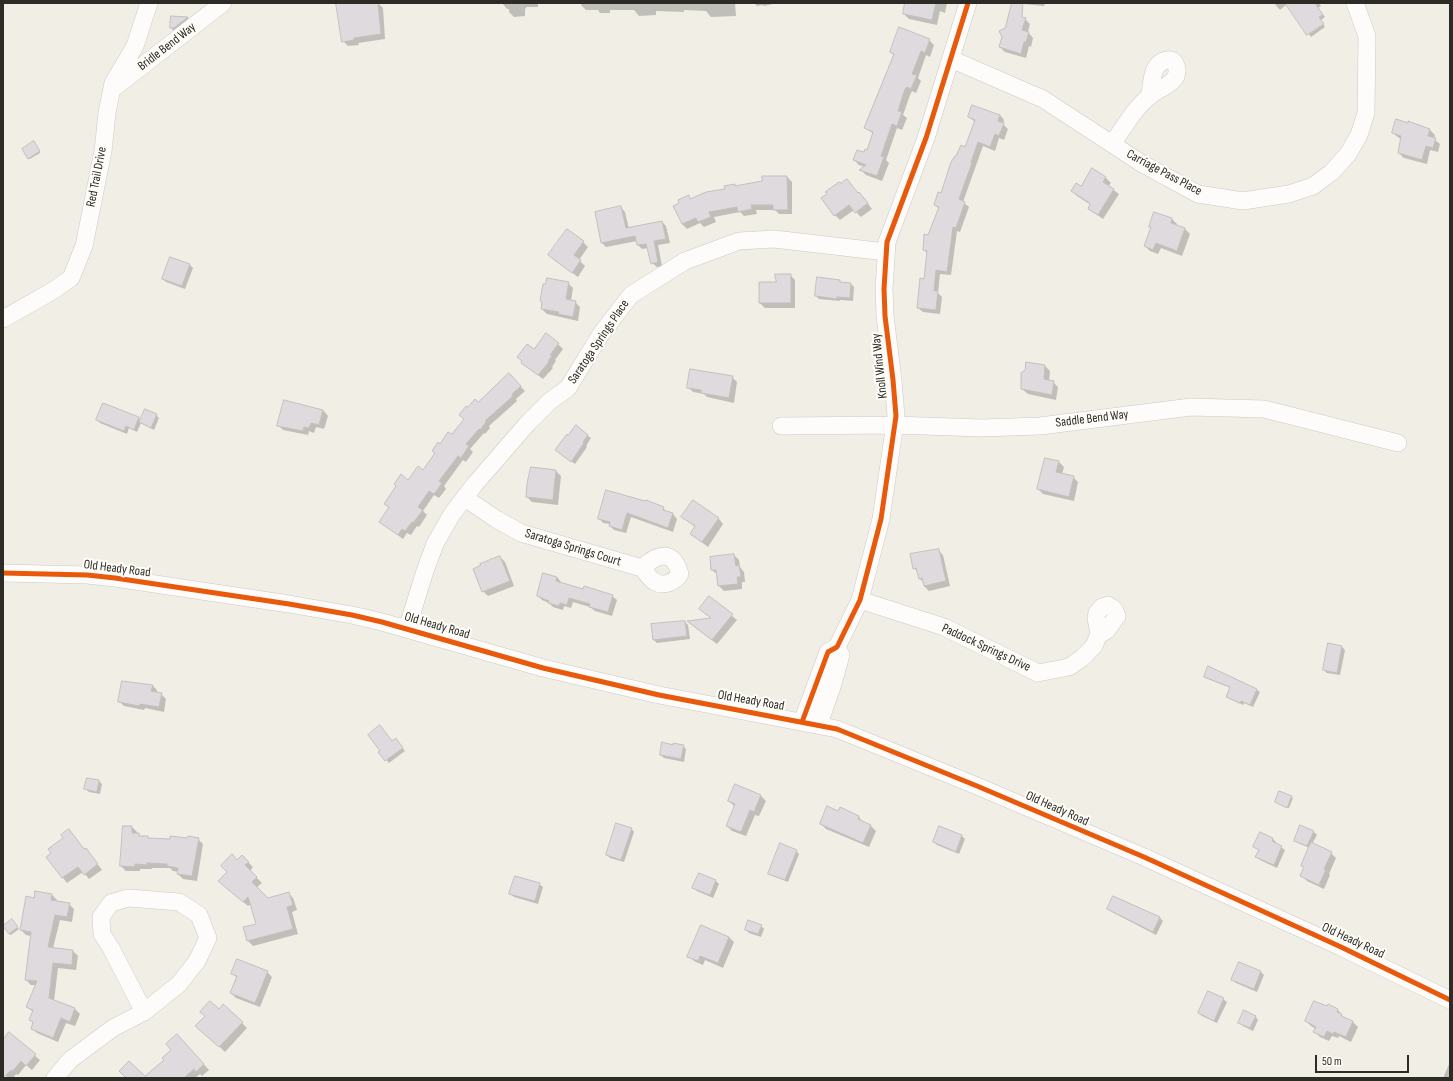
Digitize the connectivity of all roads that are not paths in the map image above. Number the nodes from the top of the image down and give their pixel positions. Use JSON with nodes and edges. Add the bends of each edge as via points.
{"nodes":[{"id":1,"x":149,"y":3,"type":"edge"},
{"id":2,"x":223,"y":3,"type":"edge"},
{"id":3,"x":968,"y":3,"type":"edge"},
{"id":4,"x":1355,"y":3,"type":"edge"},
{"id":5,"x":951,"y":59,"type":"junction"},
{"id":6,"x":112,"y":90,"type":"junction"},
{"id":7,"x":1150,"y":95,"type":"dead end"},
{"id":8,"x":1112,"y":144,"type":"junction"},
{"id":9,"x":886,"y":252,"type":"junction"},
{"id":10,"x":3,"y":320,"type":"edge"},
{"id":11,"x":894,"y":424,"type":"junction"},
{"id":12,"x":781,"y":426,"type":"dead end"},
{"id":13,"x":1398,"y":442,"type":"dead end"},
{"id":14,"x":465,"y":498,"type":"junction"},
{"id":15,"x":642,"y":568,"type":"dead end"},
{"id":16,"x":3,"y":573,"type":"edge"},
{"id":17,"x":860,"y":600,"type":"junction"},
{"id":18,"x":407,"y":629,"type":"junction"},
{"id":19,"x":1099,"y":635,"type":"dead end"},
{"id":20,"x":837,"y":647,"type":"junction"},
{"id":21,"x":802,"y":722,"type":"junction"},
{"id":22,"x":819,"y":724,"type":"junction"},
{"id":23,"x":1450,"y":1000,"type":"edge"},
{"id":24,"x":144,"y":1012,"type":"junction"},
{"id":25,"x":56,"y":1078,"type":"edge"}],
"edges":[{"from":1,"to":6,"type":"street","name":"Red Trail Drive","via":[[135,46]]},
{"from":2,"to":6,"type":"street","name":"Bridle Bend Way"},
{"from":3,"to":5,"type":"street","name":"Knoll Wind Way"},
{"from":4,"to":8,"type":"street","name":"Carriage Pass Place","via":[[1368,36],[1366,113],[1359,135],[1348,154],[1332,172],[1313,186],[1289,194],[1243,201],[1198,194]]},
{"from":5,"to":8,"type":"street","name":"Carriage Pass Place","via":[[1043,99]]},
{"from":5,"to":9,"type":"street","name":"Knoll Wind Way","via":[[926,138],[887,242]]},
{"from":6,"to":10,"type":"street","name":"Red Trail Drive","via":[[104,151],[84,246],[70,278]]},
{"from":7,"to":8,"type":"street"},
{"from":9,"to":11,"type":"street","name":"Knoll Wind Way","via":[[885,316],[893,380],[896,416]]},
{"from":9,"to":14,"type":"street","name":"Saratoga Springs Place","via":[[774,239],[739,241],[685,261],[631,295],[601,334],[568,388],[550,401],[527,424]]},
{"from":11,"to":12,"type":"street","name":"Saddle Bend Way"},
{"from":11,"to":13,"type":"street","name":"Saddle Bend Way","via":[[982,428],[1040,426],[1191,407],[1264,409]]},
{"from":11,"to":17,"type":"street","name":"Knoll Wind Way","via":[[881,519]]},
{"from":14,"to":15,"type":"street","name":"Saratoga Springs Court","via":[[521,533]]},
{"from":14,"to":18,"type":"street","name":"Saratoga Springs Place","via":[[452,514],[435,544]]},
{"from":16,"to":18,"type":"street","name":"Old Heady Road","via":[[115,578],[296,605],[352,615]]},
{"from":17,"to":19,"type":"street","name":"Paddock Springs Drive","via":[[944,627],[1038,673],[1069,667],[1094,646]]},
{"from":17,"to":20,"type":"street","name":"Knoll Wind Way"},
{"from":18,"to":21,"type":"street","name":"Old Heady Road","via":[[543,668],[659,695]]},
{"from":20,"to":21,"type":"street","name":"Knoll Wind Way","via":[[828,652]]},
{"from":20,"to":22,"type":"street","via":[[841,655],[834,684]]},
{"from":21,"to":22,"type":"street","name":"Old Heady Road"},
{"from":22,"to":23,"type":"street","name":"Old Heady Road","via":[[977,786],[1144,857]]},
{"from":24,"to":24,"type":"street","via":[[180,984],[198,961],[208,938],[200,915],[179,902],[128,898],[110,903],[101,917],[102,934]]},
{"from":24,"to":25,"type":"street","via":[[113,1028],[70,1060]]}]}
